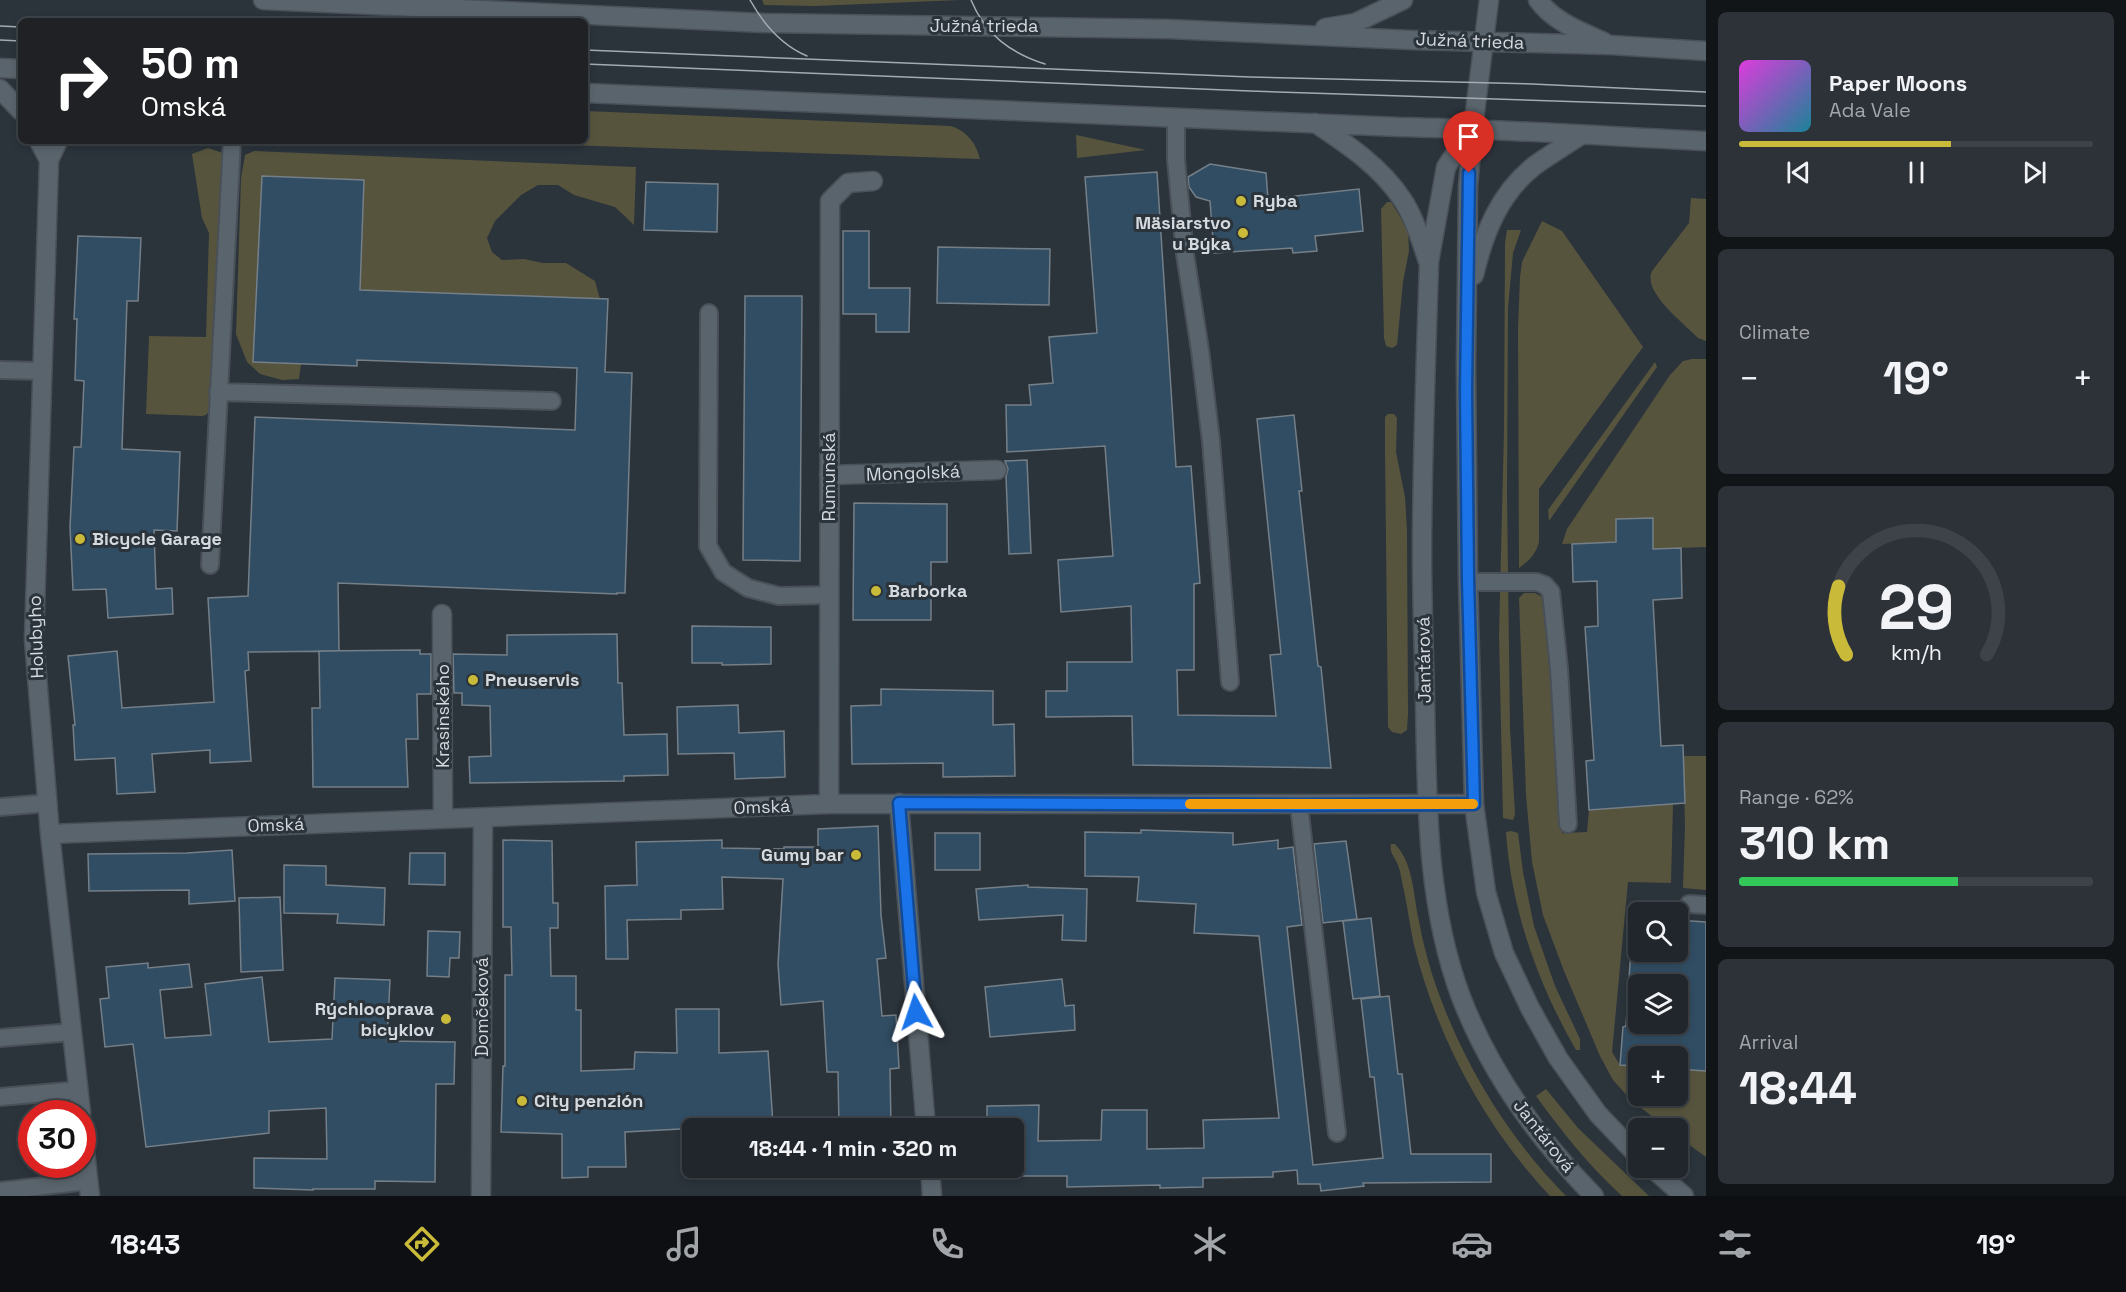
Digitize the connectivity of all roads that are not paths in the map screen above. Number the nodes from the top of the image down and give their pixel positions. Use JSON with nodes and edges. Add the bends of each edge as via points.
{"nodes":[{"id":1,"x":263,"y":0,"type":"edge"},
{"id":2,"x":1403,"y":0,"type":"edge"},
{"id":3,"x":1489,"y":0,"type":"edge"},
{"id":4,"x":1538,"y":0,"type":"edge"},
{"id":5,"x":1294,"y":34,"type":"junction"},
{"id":6,"x":1484,"y":42,"type":"junction"},
{"id":7,"x":1611,"y":45,"type":"junction"},
{"id":8,"x":1706,"y":51,"type":"edge"},
{"id":9,"x":0,"y":68,"type":"edge"},
{"id":10,"x":18,"y":69,"type":"edge"},
{"id":11,"x":0,"y":89,"type":"edge"},
{"id":12,"x":588,"y":93,"type":"edge"},
{"id":13,"x":18,"y":108,"type":"edge"},
{"id":14,"x":1176,"y":117,"type":"junction"},
{"id":15,"x":1315,"y":123,"type":"junction"},
{"id":16,"x":1473,"y":128,"type":"junction"},
{"id":17,"x":1581,"y":135,"type":"junction"},
{"id":18,"x":1706,"y":141,"type":"edge"},
{"id":19,"x":41,"y":144,"type":"edge"},
{"id":20,"x":57,"y":144,"type":"edge"},
{"id":21,"x":232,"y":144,"type":"edge"},
{"id":22,"x":49,"y":160,"type":"junction"},
{"id":23,"x":873,"y":181,"type":"dead end"},
{"id":24,"x":1428,"y":264,"type":"junction"},
{"id":25,"x":1466,"y":309,"type":"junction"},
{"id":26,"x":709,"y":313,"type":"dead end"},
{"id":27,"x":0,"y":370,"type":"edge"},
{"id":28,"x":41,"y":371,"type":"junction"},
{"id":29,"x":218,"y":392,"type":"junction"},
{"id":30,"x":552,"y":401,"type":"dead end"},
{"id":31,"x":997,"y":470,"type":"dead end"},
{"id":32,"x":829,"y":475,"type":"junction"},
{"id":33,"x":210,"y":566,"type":"dead end"},
{"id":34,"x":1468,"y":582,"type":"junction"},
{"id":35,"x":829,"y":595,"type":"junction"},
{"id":36,"x":442,"y":614,"type":"dead end"},
{"id":37,"x":1230,"y":682,"type":"dead end"},
{"id":38,"x":48,"y":803,"type":"junction"},
{"id":39,"x":899,"y":803,"type":"junction"},
{"id":40,"x":829,"y":804,"type":"junction"},
{"id":41,"x":1427,"y":804,"type":"junction"},
{"id":42,"x":1474,"y":804,"type":"junction"},
{"id":43,"x":1299,"y":805,"type":"junction"},
{"id":44,"x":0,"y":807,"type":"edge"},
{"id":45,"x":443,"y":819,"type":"junction"},
{"id":46,"x":483,"y":819,"type":"junction"},
{"id":47,"x":1568,"y":824,"type":"dead end"},
{"id":48,"x":50,"y":834,"type":"junction"},
{"id":49,"x":72,"y":1032,"type":"junction"},
{"id":50,"x":0,"y":1038,"type":"edge"},
{"id":51,"x":79,"y":1090,"type":"junction"},
{"id":52,"x":0,"y":1097,"type":"edge"},
{"id":53,"x":80,"y":1100,"type":"edge"},
{"id":54,"x":925,"y":1118,"type":"edge"},
{"id":55,"x":1337,"y":1133,"type":"dead end"},
{"id":56,"x":1628,"y":1146,"type":"edge"},
{"id":57,"x":931,"y":1178,"type":"edge"},
{"id":58,"x":1664,"y":1178,"type":"edge"},
{"id":59,"x":89,"y":1188,"type":"edge"},
{"id":60,"x":0,"y":1191,"type":"edge"},
{"id":61,"x":481,"y":1196,"type":"edge"},
{"id":62,"x":932,"y":1196,"type":"edge"},
{"id":63,"x":1594,"y":1196,"type":"edge"},
{"id":64,"x":1684,"y":1196,"type":"edge"}],
"edges":[{"from":1,"to":5,"type":"street","name":"Južná trieda","via":[[764,23]]},
{"from":2,"to":5,"type":"street","via":[[1354,23]]},
{"from":3,"to":6,"type":"street"},
{"from":4,"to":7,"type":"street","via":[[1547,12]]},
{"from":5,"to":6,"type":"street","name":"Južná trieda"},
{"from":6,"to":7,"type":"street","name":"Južná trieda"},
{"from":6,"to":16,"type":"street"},
{"from":7,"to":8,"type":"street","name":"Južná trieda"},
{"from":9,"to":10,"type":"street"},
{"from":11,"to":13,"type":"street"},
{"from":12,"to":14,"type":"street"},
{"from":14,"to":15,"type":"street"},
{"from":14,"to":37,"type":"lane","via":[[1185,255],[1210,441]]},
{"from":15,"to":16,"type":"street"},
{"from":15,"to":24,"type":"street","name":"Jantárová","via":[[1386,178],[1416,226]]},
{"from":16,"to":17,"type":"street"},
{"from":16,"to":24,"type":"street","via":[[1446,167]]},
{"from":16,"to":25,"type":"street"},
{"from":17,"to":18,"type":"street"},
{"from":17,"to":25,"type":"street","via":[[1534,166],[1504,198],[1490,221]]},
{"from":19,"to":22,"type":"street"},
{"from":20,"to":22,"type":"street"},
{"from":21,"to":29,"type":"lane"},
{"from":22,"to":28,"type":"street","name":"Holubyho"},
{"from":23,"to":32,"type":"street","name":"Rumunská","via":[[848,183],[830,201]]},
{"from":24,"to":41,"type":"street","name":"Jantárová","via":[[1422,554]]},
{"from":25,"to":34,"type":"street"},
{"from":26,"to":35,"type":"lane","via":[[708,546],[723,572],[748,588],[779,596]]},
{"from":27,"to":28,"type":"lane"},
{"from":28,"to":38,"type":"street","name":"Holubyho","via":[[34,640]]},
{"from":29,"to":30,"type":"lane"},
{"from":29,"to":33,"type":"lane"},
{"from":31,"to":32,"type":"street","name":"Mongolská"},
{"from":32,"to":35,"type":"street","name":"Rumunská"},
{"from":34,"to":42,"type":"street"},
{"from":34,"to":47,"type":"lane","via":[[1537,582],[1551,592]]},
{"from":35,"to":40,"type":"street","name":"Rumunská"},
{"from":36,"to":45,"type":"street","name":"Krasinského"},
{"from":38,"to":44,"type":"lane"},
{"from":38,"to":48,"type":"street","name":"Holubyho"},
{"from":39,"to":40,"type":"street","name":"Omská"},
{"from":39,"to":43,"type":"street","name":"Omská"},
{"from":39,"to":54,"type":"street"},
{"from":40,"to":46,"type":"street","name":"Omská"},
{"from":41,"to":42,"type":"street","name":"Omská"},
{"from":41,"to":43,"type":"street","name":"Omská"},
{"from":41,"to":63,"type":"street","name":"Jantárová","via":[[1438,916],[1461,997],[1484,1048],[1517,1103]]},
{"from":42,"to":56,"type":"street","via":[[1486,892],[1504,952],[1558,1058],[1598,1114]]},
{"from":43,"to":55,"type":"lane"},
{"from":45,"to":46,"type":"street","name":"Omská"},
{"from":45,"to":48,"type":"street","name":"Omská"},
{"from":46,"to":61,"type":"street","name":"Domčeková"},
{"from":48,"to":49,"type":"street","name":"Holubyho"},
{"from":49,"to":50,"type":"lane"},
{"from":49,"to":51,"type":"street","name":"Holubyho"},
{"from":51,"to":52,"type":"lane"},
{"from":51,"to":53,"type":"street","name":"Holubyho"},
{"from":57,"to":62,"type":"street"},
{"from":58,"to":64,"type":"street"},
{"from":59,"to":60,"type":"lane"}]}
